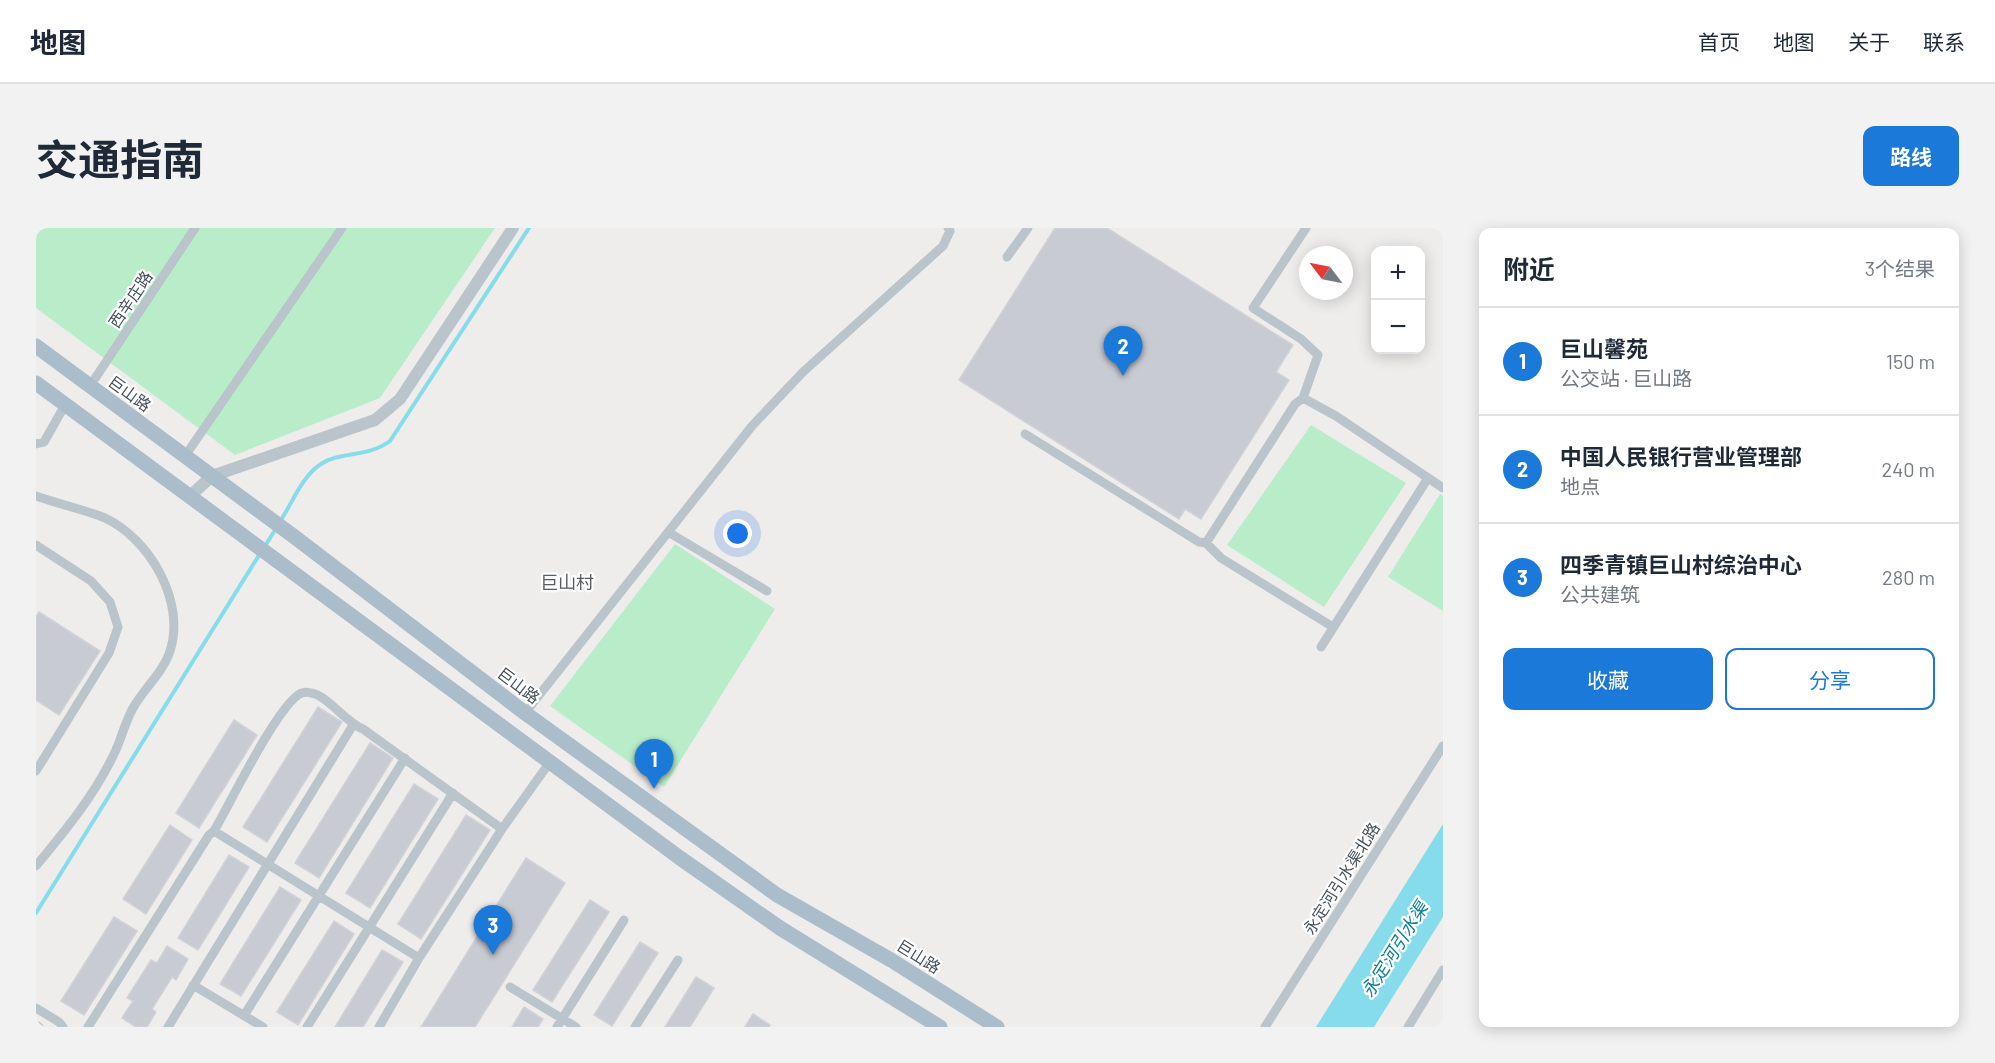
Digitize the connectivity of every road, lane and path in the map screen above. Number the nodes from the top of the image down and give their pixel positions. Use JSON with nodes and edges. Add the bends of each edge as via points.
{"nodes":[{"id":1,"x":195,"y":228,"type":"edge"},
{"id":2,"x":342,"y":228,"type":"edge"},
{"id":3,"x":513,"y":228,"type":"edge"},
{"id":4,"x":948,"y":228,"type":"edge"},
{"id":5,"x":1028,"y":228,"type":"edge"},
{"id":6,"x":1306,"y":228,"type":"edge"},
{"id":7,"x":1007,"y":257,"type":"dead end"},
{"id":8,"x":36,"y":346,"type":"edge"},
{"id":9,"x":36,"y":383,"type":"edge"},
{"id":10,"x":90,"y":386,"type":"junction"},
{"id":11,"x":1303,"y":398,"type":"junction"},
{"id":12,"x":65,"y":405,"type":"junction"},
{"id":13,"x":1025,"y":434,"type":"dead end"},
{"id":14,"x":36,"y":444,"type":"edge"},
{"id":15,"x":185,"y":456,"type":"junction"},
{"id":16,"x":212,"y":476,"type":"junction"},
{"id":17,"x":1428,"y":478,"type":"junction"},
{"id":18,"x":1443,"y":488,"type":"edge"},
{"id":19,"x":36,"y":496,"type":"edge"},
{"id":20,"x":190,"y":496,"type":"junction"},
{"id":21,"x":668,"y":532,"type":"junction"},
{"id":22,"x":1206,"y":543,"type":"junction"},
{"id":23,"x":36,"y":545,"type":"edge"},
{"id":24,"x":767,"y":591,"type":"dead end"},
{"id":25,"x":1333,"y":627,"type":"junction"},
{"id":26,"x":1321,"y":647,"type":"dead end"},
{"id":27,"x":525,"y":713,"type":"junction"},
{"id":28,"x":353,"y":725,"type":"junction"},
{"id":29,"x":1443,"y":746,"type":"edge"},
{"id":30,"x":405,"y":758,"type":"junction"},
{"id":31,"x":550,"y":762,"type":"junction"},
{"id":32,"x":36,"y":771,"type":"edge"},
{"id":33,"x":453,"y":793,"type":"junction"},
{"id":34,"x":502,"y":829,"type":"junction"},
{"id":35,"x":214,"y":831,"type":"junction"},
{"id":36,"x":267,"y":863,"type":"junction"},
{"id":37,"x":36,"y":866,"type":"edge"},
{"id":38,"x":318,"y":896,"type":"junction"},
{"id":39,"x":624,"y":920,"type":"dead end"},
{"id":40,"x":369,"y":927,"type":"junction"},
{"id":41,"x":418,"y":958,"type":"junction"},
{"id":42,"x":678,"y":960,"type":"dead end"},
{"id":43,"x":1443,"y":970,"type":"edge"},
{"id":44,"x":193,"y":985,"type":"junction"},
{"id":45,"x":510,"y":987,"type":"dead end"},
{"id":46,"x":36,"y":1008,"type":"edge"},
{"id":47,"x":245,"y":1014,"type":"junction"},
{"id":48,"x":560,"y":1023,"type":"edge"},
{"id":49,"x":63,"y":1027,"type":"edge"},
{"id":50,"x":88,"y":1027,"type":"edge"},
{"id":51,"x":168,"y":1027,"type":"edge"},
{"id":52,"x":263,"y":1027,"type":"edge"},
{"id":53,"x":307,"y":1027,"type":"edge"},
{"id":54,"x":379,"y":1027,"type":"edge"},
{"id":55,"x":576,"y":1027,"type":"edge"},
{"id":56,"x":635,"y":1027,"type":"edge"},
{"id":57,"x":940,"y":1027,"type":"edge"},
{"id":58,"x":997,"y":1027,"type":"edge"},
{"id":59,"x":1265,"y":1027,"type":"edge"},
{"id":60,"x":1408,"y":1027,"type":"edge"}],
"edges":[{"from":1,"to":10,"type":"street","name":"西辛庄路"},
{"from":2,"to":15,"type":"street"},
{"from":3,"to":16,"type":"street","via":[[400,399],[388,411],[366,423]]},
{"from":4,"to":21,"type":"street","via":[[943,246],[803,372],[752,426]]},
{"from":5,"to":7,"type":"street"},
{"from":6,"to":11,"type":"street","via":[[1253,308],[1302,339],[1318,355]]},
{"from":8,"to":10,"type":"main road","name":"巨山路"},
{"from":9,"to":12,"type":"main road"},
{"from":10,"to":15,"type":"main road","name":"巨山路"},
{"from":11,"to":17,"type":"street"},
{"from":11,"to":22,"type":"street","via":[[1295,404]]},
{"from":12,"to":14,"type":"street","via":[[44,442]]},
{"from":12,"to":20,"type":"main road"},
{"from":13,"to":22,"type":"street"},
{"from":15,"to":16,"type":"main road","name":"巨山路"},
{"from":16,"to":20,"type":"street"},
{"from":16,"to":27,"type":"main road","name":"巨山路"},
{"from":17,"to":18,"type":"street"},
{"from":17,"to":25,"type":"street"},
{"from":19,"to":37,"type":"street","via":[[106,519],[134,536],[145,549],[173,608],[170,652],[132,709],[114,755],[83,808]]},
{"from":20,"to":31,"type":"main road"},
{"from":21,"to":24,"type":"street"},
{"from":21,"to":27,"type":"street"},
{"from":22,"to":25,"type":"street","via":[[1221,558]]},
{"from":23,"to":32,"type":"street","via":[[91,581],[110,602],[118,627],[109,653]]},
{"from":25,"to":26,"type":"street"},
{"from":27,"to":58,"type":"main road","name":"巨山路","via":[[777,895]]},
{"from":28,"to":30,"type":"street"},
{"from":28,"to":35,"type":"street","via":[[315,693],[298,695],[278,720]]},
{"from":28,"to":36,"type":"street"},
{"from":29,"to":59,"type":"street","name":"永定河引水渠北路"},
{"from":30,"to":33,"type":"street"},
{"from":30,"to":38,"type":"street"},
{"from":31,"to":34,"type":"street"},
{"from":31,"to":57,"type":"main road","via":[[780,928]]},
{"from":33,"to":34,"type":"street"},
{"from":33,"to":40,"type":"street"},
{"from":34,"to":41,"type":"street"},
{"from":35,"to":36,"type":"street"},
{"from":35,"to":50,"type":"street"},
{"from":36,"to":38,"type":"street"},
{"from":36,"to":44,"type":"street"},
{"from":38,"to":40,"type":"street"},
{"from":38,"to":47,"type":"street"},
{"from":39,"to":48,"type":"street"},
{"from":40,"to":41,"type":"street"},
{"from":40,"to":53,"type":"street"},
{"from":41,"to":54,"type":"street"},
{"from":42,"to":56,"type":"street"},
{"from":43,"to":60,"type":"street"},
{"from":44,"to":47,"type":"street"},
{"from":44,"to":51,"type":"street"},
{"from":45,"to":48,"type":"street"},
{"from":46,"to":49,"type":"street"},
{"from":47,"to":52,"type":"street"},
{"from":48,"to":55,"type":"street"}]}
